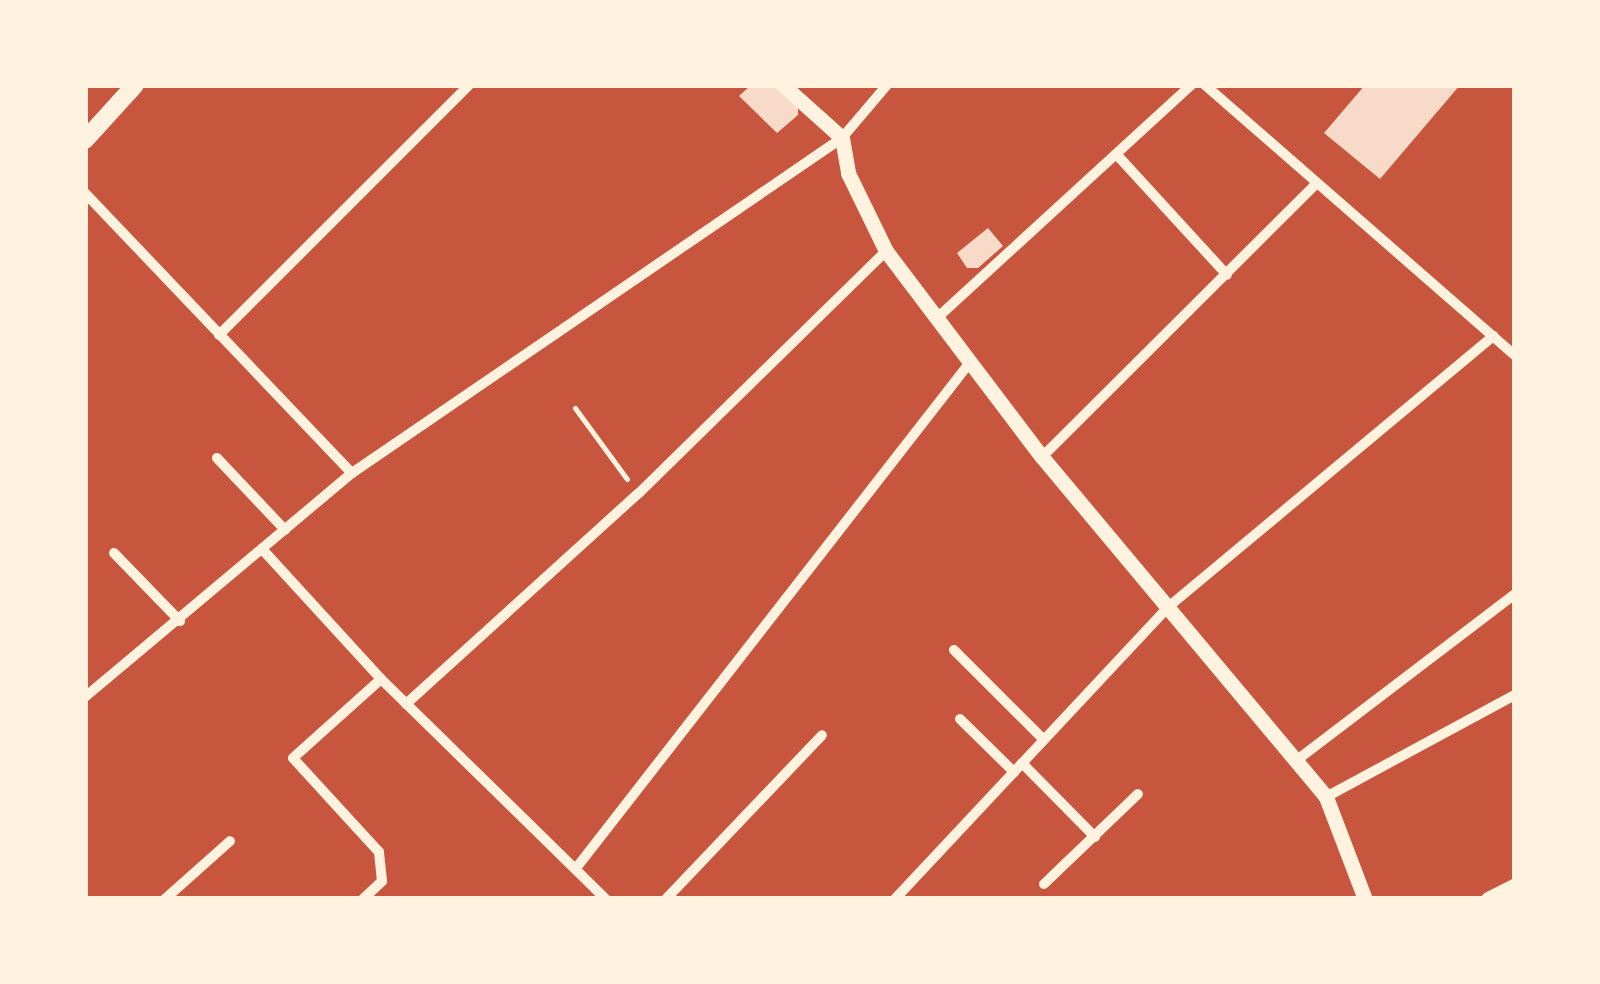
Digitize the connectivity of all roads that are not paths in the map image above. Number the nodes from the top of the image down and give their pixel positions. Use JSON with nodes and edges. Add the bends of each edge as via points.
{"nodes":[{"id":1,"x":135,"y":85,"type":"edge"},
{"id":2,"x":469,"y":85,"type":"edge"},
{"id":3,"x":783,"y":85,"type":"edge"},
{"id":4,"x":887,"y":85,"type":"edge"},
{"id":5,"x":1191,"y":85,"type":"edge"},
{"id":6,"x":1205,"y":85,"type":"edge"},
{"id":7,"x":842,"y":138,"type":"junction"},
{"id":8,"x":85,"y":140,"type":"edge"},
{"id":9,"x":1118,"y":156,"type":"junction"},
{"id":10,"x":1314,"y":184,"type":"junction"},
{"id":11,"x":85,"y":193,"type":"edge"},
{"id":12,"x":886,"y":251,"type":"junction"},
{"id":13,"x":1226,"y":275,"type":"junction"},
{"id":14,"x":937,"y":318,"type":"junction"},
{"id":15,"x":219,"y":335,"type":"junction"},
{"id":16,"x":1493,"y":336,"type":"junction"},
{"id":17,"x":1515,"y":355,"type":"edge"},
{"id":18,"x":971,"y":361,"type":"junction"},
{"id":19,"x":1042,"y":457,"type":"junction"},
{"id":20,"x":218,"y":458,"type":"dead end"},
{"id":21,"x":352,"y":473,"type":"junction"},
{"id":22,"x":285,"y":530,"type":"junction"},
{"id":23,"x":262,"y":549,"type":"junction"},
{"id":24,"x":114,"y":553,"type":"dead end"},
{"id":25,"x":1515,"y":594,"type":"edge"},
{"id":26,"x":1168,"y":608,"type":"junction"},
{"id":27,"x":180,"y":621,"type":"junction"},
{"id":28,"x":954,"y":650,"type":"dead end"},
{"id":29,"x":381,"y":679,"type":"junction"},
{"id":30,"x":1515,"y":695,"type":"edge"},
{"id":31,"x":85,"y":697,"type":"edge"},
{"id":32,"x":406,"y":704,"type":"junction"},
{"id":33,"x":960,"y":718,"type":"dead end"},
{"id":34,"x":822,"y":735,"type":"dead end"},
{"id":35,"x":1044,"y":740,"type":"junction"},
{"id":36,"x":1296,"y":760,"type":"junction"},
{"id":37,"x":1018,"y":768,"type":"junction"},
{"id":38,"x":1138,"y":794,"type":"dead end"},
{"id":39,"x":1326,"y":797,"type":"junction"},
{"id":40,"x":1095,"y":837,"type":"junction"},
{"id":41,"x":230,"y":841,"type":"dead end"},
{"id":42,"x":577,"y":867,"type":"junction"},
{"id":43,"x":1044,"y":884,"type":"dead end"},
{"id":44,"x":1515,"y":885,"type":"edge"},
{"id":45,"x":165,"y":899,"type":"edge"},
{"id":46,"x":363,"y":899,"type":"edge"},
{"id":47,"x":606,"y":899,"type":"edge"},
{"id":48,"x":666,"y":899,"type":"edge"},
{"id":49,"x":895,"y":899,"type":"edge"},
{"id":50,"x":1366,"y":899,"type":"edge"},
{"id":51,"x":1488,"y":899,"type":"edge"}],
"edges":[{"from":1,"to":8,"type":"main road"},
{"from":2,"to":15,"type":"street"},
{"from":3,"to":7,"type":"street"},
{"from":4,"to":7,"type":"street"},
{"from":5,"to":9,"type":"street"},
{"from":6,"to":10,"type":"street"},
{"from":7,"to":12,"type":"street","via":[[848,173]]},
{"from":7,"to":21,"type":"street"},
{"from":9,"to":13,"type":"street"},
{"from":9,"to":14,"type":"street"},
{"from":10,"to":13,"type":"street"},
{"from":10,"to":16,"type":"street"},
{"from":11,"to":15,"type":"street"},
{"from":12,"to":14,"type":"street"},
{"from":12,"to":32,"type":"street","via":[[638,494]]},
{"from":13,"to":19,"type":"street"},
{"from":14,"to":18,"type":"street"},
{"from":15,"to":21,"type":"street"},
{"from":16,"to":17,"type":"street"},
{"from":16,"to":26,"type":"street"},
{"from":18,"to":19,"type":"street"},
{"from":18,"to":42,"type":"street"},
{"from":19,"to":26,"type":"street"},
{"from":20,"to":22,"type":"street"},
{"from":21,"to":22,"type":"street"},
{"from":22,"to":23,"type":"street"},
{"from":23,"to":27,"type":"street"},
{"from":23,"to":29,"type":"street"},
{"from":24,"to":27,"type":"street"},
{"from":25,"to":36,"type":"street"},
{"from":26,"to":35,"type":"street"},
{"from":26,"to":36,"type":"street"},
{"from":27,"to":31,"type":"street"},
{"from":28,"to":35,"type":"street"},
{"from":29,"to":32,"type":"street"},
{"from":29,"to":46,"type":"street","via":[[294,758],[379,852],[382,881]]},
{"from":30,"to":39,"type":"street"},
{"from":32,"to":42,"type":"street"},
{"from":33,"to":37,"type":"street"},
{"from":34,"to":48,"type":"street"},
{"from":35,"to":37,"type":"street"},
{"from":36,"to":39,"type":"street"},
{"from":37,"to":40,"type":"street"},
{"from":37,"to":49,"type":"street"},
{"from":38,"to":40,"type":"street"},
{"from":39,"to":50,"type":"street"},
{"from":40,"to":43,"type":"street"},
{"from":41,"to":45,"type":"street"},
{"from":42,"to":47,"type":"street"},
{"from":44,"to":51,"type":"street"}]}
